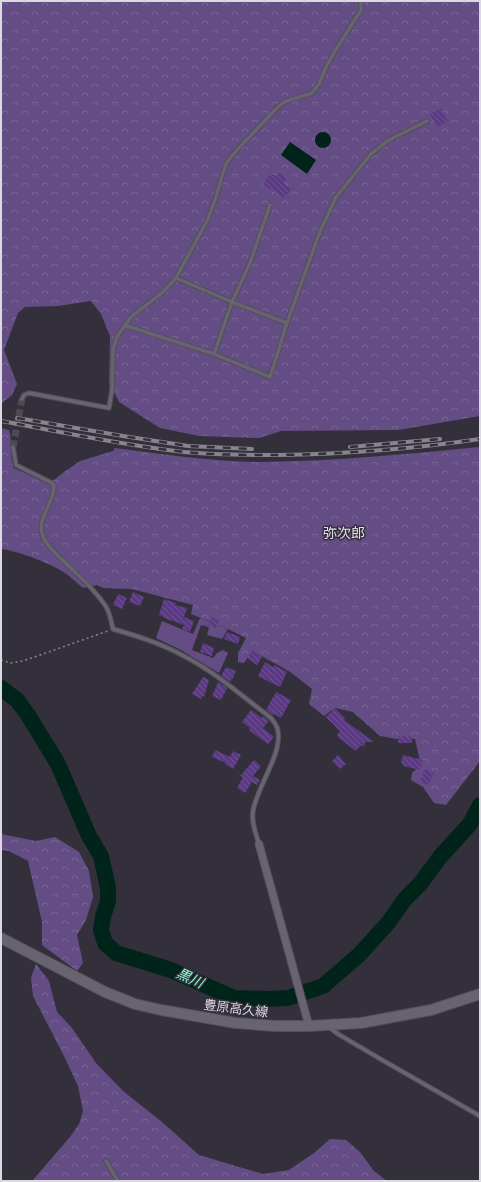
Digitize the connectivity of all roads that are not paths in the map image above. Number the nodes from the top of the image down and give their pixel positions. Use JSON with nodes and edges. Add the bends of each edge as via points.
{"nodes":[{"id":1,"x":361,"y":1,"type":"edge"},
{"id":2,"x":427,"y":121,"type":"dead end"},
{"id":3,"x":270,"y":205,"type":"dead end"},
{"id":4,"x":176,"y":278,"type":"junction"},
{"id":5,"x":232,"y":302,"type":"junction"},
{"id":6,"x":287,"y":323,"type":"junction"},
{"id":7,"x":124,"y":325,"type":"junction"},
{"id":8,"x":214,"y":354,"type":"junction"},
{"id":9,"x":22,"y":399,"type":"dead end"},
{"id":10,"x":13,"y":447,"type":"tunnel mouth"},
{"id":11,"x":259,"y":844,"type":"joint"},
{"id":12,"x":1,"y":938,"type":"edge"},
{"id":13,"x":480,"y":994,"type":"edge"},
{"id":14,"x":327,"y":1025,"type":"junction"},
{"id":15,"x":309,"y":1026,"type":"junction"},
{"id":16,"x":480,"y":1116,"type":"edge"},
{"id":17,"x":106,"y":1161,"type":"dead end"},
{"id":18,"x":118,"y":1181,"type":"edge"}],
"edges":[{"from":1,"to":4,"type":"lane","via":[[361,10],[312,93],[284,102],[227,162],[208,219]]},
{"from":2,"to":6,"type":"lane","via":[[390,140],[371,154],[336,197],[318,234]]},
{"from":3,"to":5,"type":"lane","via":[[250,263]]},
{"from":4,"to":5,"type":"lane"},
{"from":4,"to":7,"type":"lane"},
{"from":5,"to":6,"type":"lane"},
{"from":5,"to":8,"type":"lane"},
{"from":6,"to":8,"type":"lane","via":[[270,377]]},
{"from":7,"to":8,"type":"lane"},
{"from":7,"to":9,"type":"lane","via":[[113,350],[109,408],[29,393]]},
{"from":10,"to":11,"type":"lane","via":[[16,465],[54,486],[54,494],[42,518],[42,534],[45,541],[105,605],[113,628],[183,655],[206,669],[276,724],[279,733],[275,753],[252,812]]},
{"from":11,"to":15,"type":"street"},
{"from":12,"to":15,"type":"main road","name":"豊原高久線","via":[[105,992],[135,1004],[236,1023]]},
{"from":13,"to":14,"type":"main road","name":"豊原高久線","via":[[402,1016],[361,1023]]},
{"from":14,"to":15,"type":"main road","name":"豊原高久線"},
{"from":14,"to":16,"type":"lane","via":[[338,1034]]},
{"from":17,"to":18,"type":"lane"}]}
